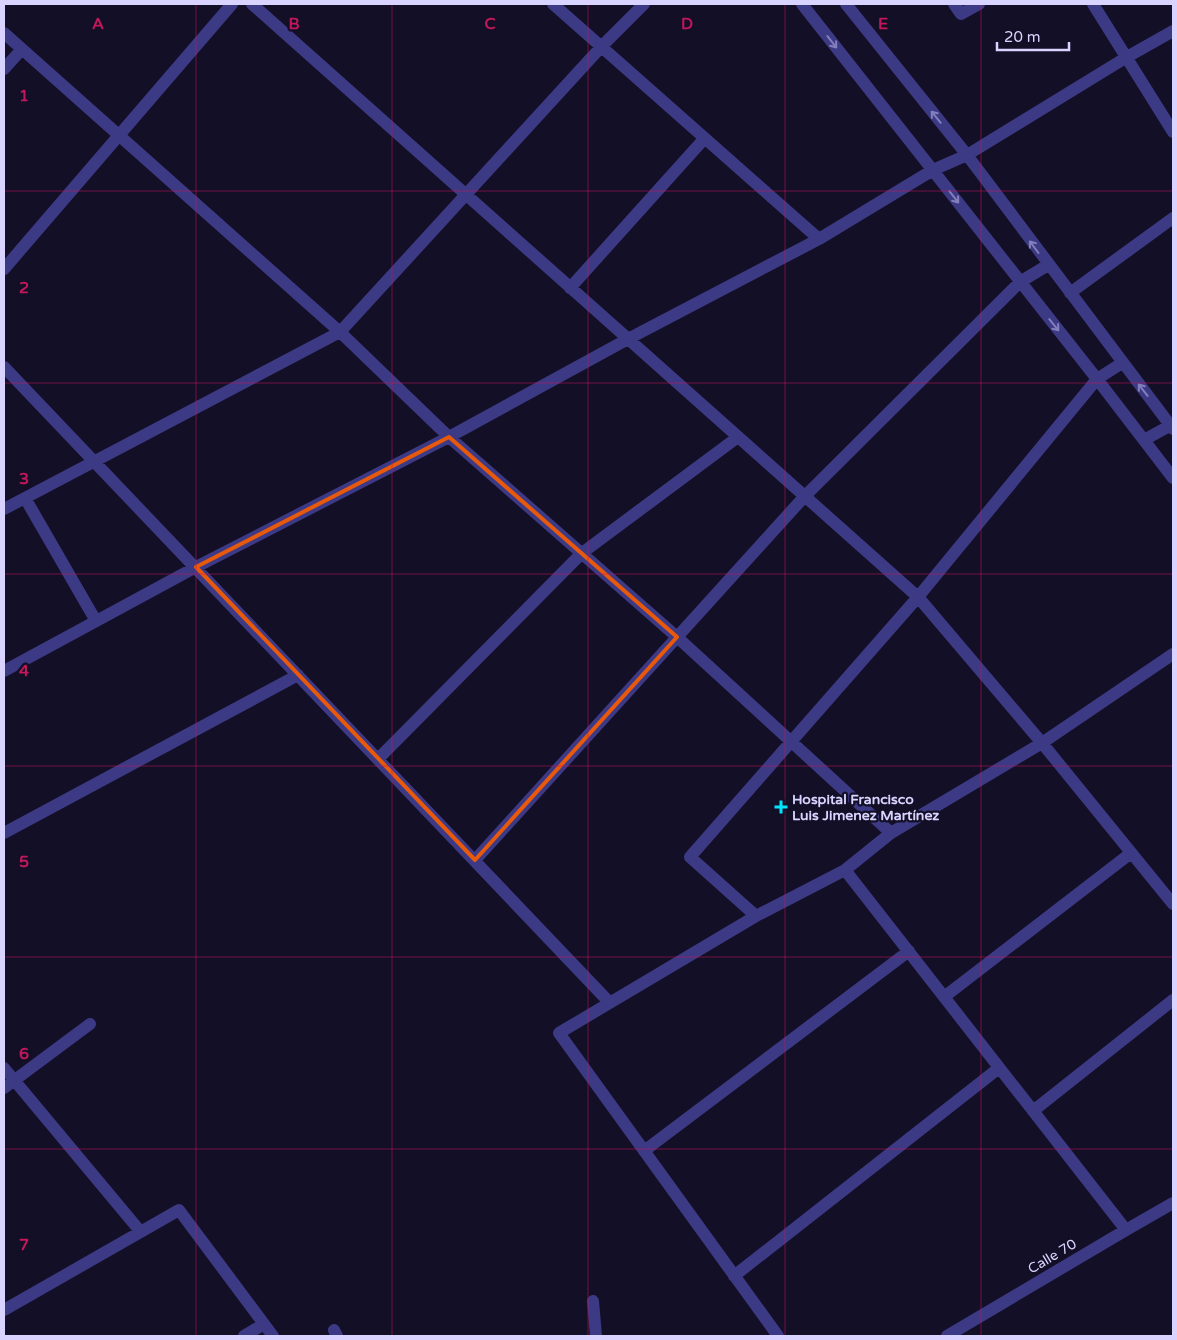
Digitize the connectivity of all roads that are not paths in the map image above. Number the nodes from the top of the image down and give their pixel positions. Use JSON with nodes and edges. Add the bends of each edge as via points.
{"nodes":[{"id":1,"x":232,"y":4,"type":"edge"},
{"id":2,"x":252,"y":4,"type":"edge"},
{"id":3,"x":553,"y":4,"type":"edge"},
{"id":4,"x":644,"y":4,"type":"edge"},
{"id":5,"x":802,"y":4,"type":"edge"},
{"id":6,"x":846,"y":4,"type":"edge"},
{"id":7,"x":954,"y":4,"type":"edge"},
{"id":8,"x":979,"y":4,"type":"edge"},
{"id":9,"x":1093,"y":4,"type":"edge"},
{"id":10,"x":1173,"y":31,"type":"edge"},
{"id":11,"x":4,"y":33,"type":"edge"},
{"id":12,"x":602,"y":46,"type":"junction"},
{"id":13,"x":22,"y":49,"type":"junction"},
{"id":14,"x":1127,"y":57,"type":"junction"},
{"id":15,"x":4,"y":68,"type":"edge"},
{"id":16,"x":1173,"y":132,"type":"edge"},
{"id":17,"x":118,"y":135,"type":"junction"},
{"id":18,"x":704,"y":139,"type":"junction"},
{"id":19,"x":966,"y":155,"type":"junction"},
{"id":20,"x":933,"y":170,"type":"junction"},
{"id":21,"x":466,"y":194,"type":"junction"},
{"id":22,"x":1173,"y":218,"type":"edge"},
{"id":23,"x":819,"y":239,"type":"junction"},
{"id":24,"x":1048,"y":265,"type":"junction"},
{"id":25,"x":4,"y":269,"type":"edge"},
{"id":26,"x":1020,"y":282,"type":"junction"},
{"id":27,"x":570,"y":288,"type":"junction"},
{"id":28,"x":1070,"y":293,"type":"junction"},
{"id":29,"x":340,"y":332,"type":"junction"},
{"id":30,"x":628,"y":339,"type":"junction"},
{"id":31,"x":1122,"y":363,"type":"junction"},
{"id":32,"x":4,"y":367,"type":"edge"},
{"id":33,"x":1098,"y":379,"type":"junction"},
{"id":34,"x":1172,"y":426,"type":"edge"},
{"id":35,"x":449,"y":437,"type":"junction"},
{"id":36,"x":738,"y":437,"type":"junction"},
{"id":37,"x":1144,"y":440,"type":"junction"},
{"id":38,"x":94,"y":461,"type":"junction"},
{"id":39,"x":1173,"y":478,"type":"edge"},
{"id":40,"x":804,"y":496,"type":"junction"},
{"id":41,"x":24,"y":498,"type":"junction"},
{"id":42,"x":4,"y":508,"type":"edge"},
{"id":43,"x":582,"y":554,"type":"junction"},
{"id":44,"x":196,"y":568,"type":"junction"},
{"id":45,"x":918,"y":597,"type":"junction"},
{"id":46,"x":96,"y":621,"type":"junction"},
{"id":47,"x":677,"y":637,"type":"junction"},
{"id":48,"x":1173,"y":654,"type":"edge"},
{"id":49,"x":4,"y":671,"type":"edge"},
{"id":50,"x":298,"y":675,"type":"junction"},
{"id":51,"x":792,"y":742,"type":"junction"},
{"id":52,"x":1042,"y":743,"type":"junction"},
{"id":53,"x":378,"y":759,"type":"junction"},
{"id":54,"x":4,"y":832,"type":"edge"},
{"id":55,"x":891,"y":833,"type":"junction"},
{"id":56,"x":1131,"y":853,"type":"junction"},
{"id":57,"x":475,"y":860,"type":"junction"},
{"id":58,"x":845,"y":870,"type":"junction"},
{"id":59,"x":1173,"y":904,"type":"edge"},
{"id":60,"x":756,"y":916,"type":"junction"},
{"id":61,"x":909,"y":951,"type":"junction"},
{"id":62,"x":944,"y":996,"type":"junction"},
{"id":63,"x":1173,"y":1000,"type":"edge"},
{"id":64,"x":610,"y":1003,"type":"junction"},
{"id":65,"x":90,"y":1024,"type":"dead end"},
{"id":66,"x":4,"y":1068,"type":"edge"},
{"id":67,"x":999,"y":1068,"type":"junction"},
{"id":68,"x":9,"y":1084,"type":"edge"},
{"id":69,"x":1033,"y":1112,"type":"junction"},
{"id":70,"x":644,"y":1151,"type":"junction"},
{"id":71,"x":1173,"y":1203,"type":"edge"},
{"id":72,"x":1126,"y":1230,"type":"junction"},
{"id":73,"x":140,"y":1231,"type":"junction"},
{"id":74,"x":734,"y":1276,"type":"junction"},
{"id":75,"x":593,"y":1300,"type":"dead end"},
{"id":76,"x":4,"y":1310,"type":"edge"},
{"id":77,"x":264,"y":1324,"type":"junction"},
{"id":78,"x":244,"y":1336,"type":"edge"},
{"id":79,"x":273,"y":1336,"type":"edge"},
{"id":80,"x":596,"y":1336,"type":"edge"},
{"id":81,"x":778,"y":1336,"type":"edge"},
{"id":82,"x":947,"y":1336,"type":"edge"}],
"edges":[{"from":1,"to":17,"type":"street"},
{"from":2,"to":21,"type":"street"},
{"from":3,"to":12,"type":"street"},
{"from":4,"to":12,"type":"street"},
{"from":5,"to":20,"type":"street","one_way":true},
{"from":19,"to":6,"type":"street","one_way":true},
{"from":7,"to":8,"type":"street","via":[[961,14]]},
{"from":9,"to":14,"type":"street"},
{"from":10,"to":14,"type":"street"},
{"from":11,"to":13,"type":"street"},
{"from":12,"to":18,"type":"street"},
{"from":12,"to":21,"type":"street"},
{"from":13,"to":15,"type":"street"},
{"from":13,"to":17,"type":"street"},
{"from":14,"to":16,"type":"street"},
{"from":14,"to":19,"type":"street"},
{"from":17,"to":25,"type":"street"},
{"from":17,"to":29,"type":"street"},
{"from":18,"to":23,"type":"street"},
{"from":18,"to":27,"type":"street"},
{"from":19,"to":20,"type":"street"},
{"from":24,"to":19,"type":"street","one_way":true},
{"from":20,"to":23,"type":"street"},
{"from":20,"to":26,"type":"street","one_way":true},
{"from":21,"to":27,"type":"street"},
{"from":21,"to":29,"type":"street"},
{"from":22,"to":28,"type":"street"},
{"from":23,"to":30,"type":"street"},
{"from":24,"to":26,"type":"street"},
{"from":24,"to":28,"type":"street"},
{"from":26,"to":33,"type":"street","one_way":true},
{"from":26,"to":40,"type":"street"},
{"from":27,"to":30,"type":"street"},
{"from":28,"to":31,"type":"street"},
{"from":29,"to":35,"type":"street"},
{"from":29,"to":38,"type":"street"},
{"from":30,"to":35,"type":"street"},
{"from":30,"to":36,"type":"street"},
{"from":31,"to":33,"type":"street"},
{"from":34,"to":31,"type":"street","one_way":true},
{"from":32,"to":38,"type":"street"},
{"from":33,"to":37,"type":"street"},
{"from":33,"to":45,"type":"street"},
{"from":34,"to":37,"type":"street"},
{"from":35,"to":43,"type":"street"},
{"from":35,"to":44,"type":"street"},
{"from":36,"to":40,"type":"street"},
{"from":36,"to":43,"type":"street"},
{"from":37,"to":39,"type":"street"},
{"from":38,"to":41,"type":"street"},
{"from":38,"to":44,"type":"street"},
{"from":40,"to":45,"type":"street"},
{"from":40,"to":47,"type":"street"},
{"from":41,"to":42,"type":"street"},
{"from":41,"to":46,"type":"street"},
{"from":43,"to":47,"type":"street"},
{"from":43,"to":53,"type":"street"},
{"from":44,"to":46,"type":"street"},
{"from":44,"to":50,"type":"street"},
{"from":45,"to":51,"type":"street"},
{"from":45,"to":52,"type":"street"},
{"from":46,"to":49,"type":"street"},
{"from":47,"to":51,"type":"street"},
{"from":47,"to":57,"type":"street"},
{"from":48,"to":52,"type":"street"},
{"from":50,"to":53,"type":"street"},
{"from":50,"to":54,"type":"street"},
{"from":51,"to":55,"type":"street"},
{"from":51,"to":60,"type":"street","via":[[690,857]]},
{"from":52,"to":55,"type":"street"},
{"from":52,"to":56,"type":"street"},
{"from":53,"to":57,"type":"street"},
{"from":55,"to":58,"type":"street"},
{"from":56,"to":59,"type":"street"},
{"from":56,"to":62,"type":"street"},
{"from":57,"to":64,"type":"street"},
{"from":58,"to":60,"type":"street"},
{"from":58,"to":61,"type":"street"},
{"from":60,"to":64,"type":"street"},
{"from":61,"to":62,"type":"street"},
{"from":61,"to":70,"type":"street"},
{"from":62,"to":67,"type":"street"},
{"from":63,"to":69,"type":"street"},
{"from":64,"to":70,"type":"street","via":[[559,1033]]},
{"from":65,"to":68,"type":"street"},
{"from":66,"to":68,"type":"street"},
{"from":67,"to":69,"type":"street"},
{"from":67,"to":74,"type":"street"},
{"from":68,"to":73,"type":"street"},
{"from":69,"to":72,"type":"street"},
{"from":70,"to":74,"type":"street"},
{"from":71,"to":72,"type":"street","name":"Calle 70"},
{"from":72,"to":82,"type":"street","name":"Calle 70"},
{"from":73,"to":76,"type":"street"},
{"from":73,"to":77,"type":"street","via":[[178,1210]]},
{"from":74,"to":81,"type":"street"},
{"from":75,"to":80,"type":"street"},
{"from":77,"to":78,"type":"street"},
{"from":77,"to":79,"type":"street"}]}
